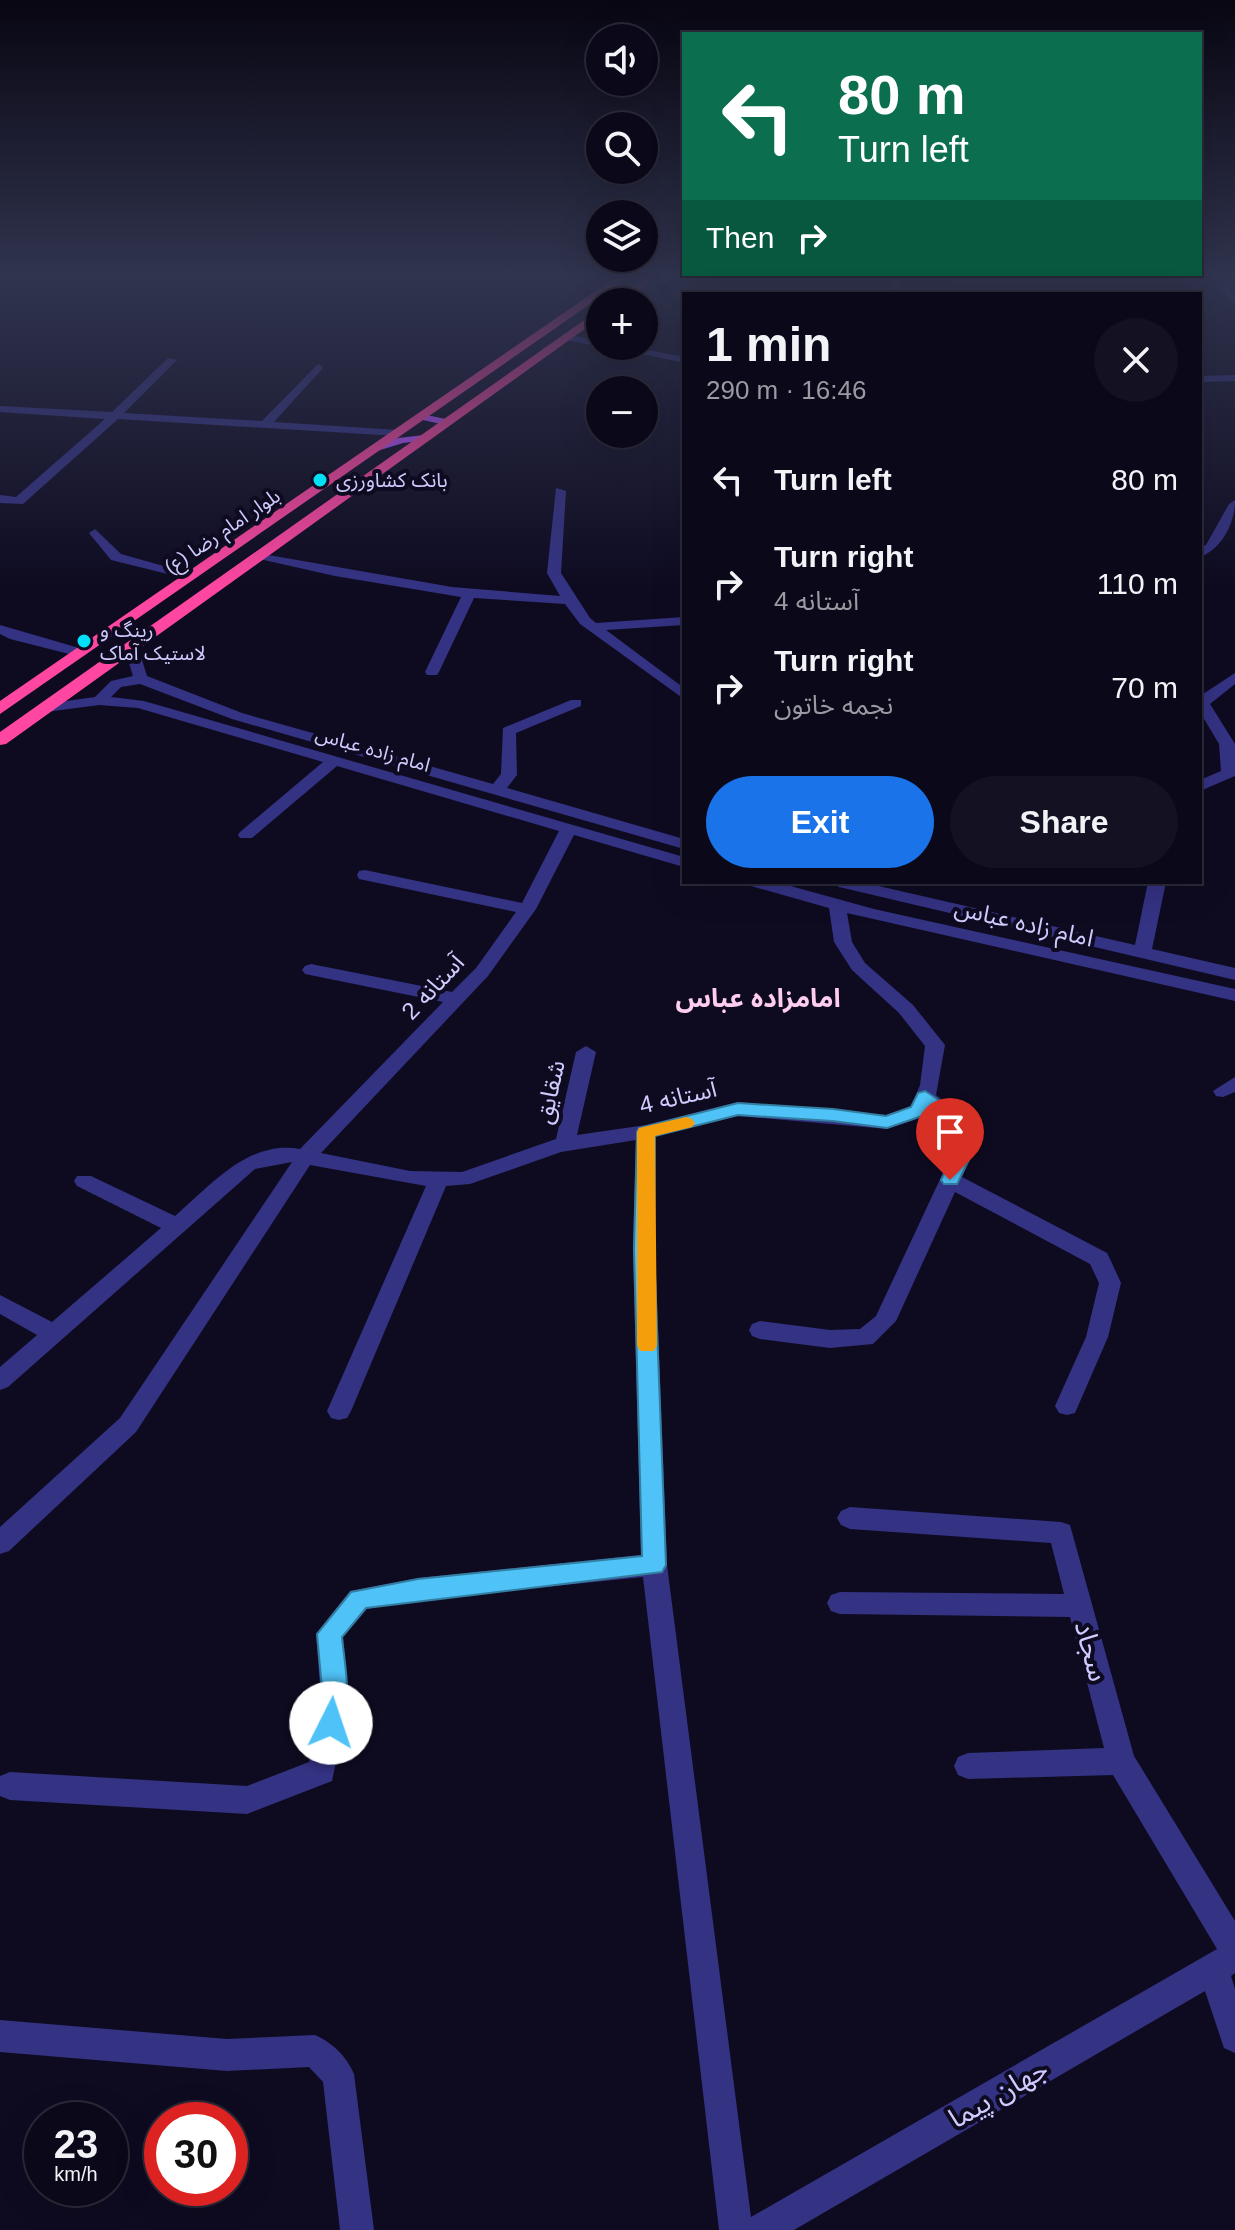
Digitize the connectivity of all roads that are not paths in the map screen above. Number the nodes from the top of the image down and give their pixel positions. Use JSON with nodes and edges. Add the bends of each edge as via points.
{"nodes":[{"id":1,"x":151,"y":381,"type":"edge"},
{"id":2,"x":305,"y":381,"type":"edge"},
{"id":3,"x":474,"y":381,"type":"edge"},
{"id":4,"x":504,"y":381,"type":"edge"},
{"id":5,"x":0,"y":409,"type":"edge"},
{"id":6,"x":115,"y":416,"type":"junction"},
{"id":7,"x":422,"y":417,"type":"junction"},
{"id":8,"x":446,"y":422,"type":"junction"},
{"id":9,"x":265,"y":425,"type":"junction"},
{"id":10,"x":398,"y":433,"type":"junction"},
{"id":11,"x":424,"y":438,"type":"junction"},
{"id":12,"x":377,"y":448,"type":"junction"},
{"id":13,"x":560,"y":491,"type":"dead end"},
{"id":14,"x":0,"y":499,"type":"edge"},
{"id":15,"x":1235,"y":504,"type":"edge"},
{"id":16,"x":95,"y":533,"type":"dead end"},
{"id":17,"x":1202,"y":552,"type":"edge"},
{"id":18,"x":257,"y":557,"type":"junction"},
{"id":19,"x":192,"y":576,"type":"junction"},
{"id":20,"x":470,"y":592,"type":"junction"},
{"id":21,"x":569,"y":600,"type":"junction"},
{"id":22,"x":682,"y":621,"type":"edge"},
{"id":23,"x":593,"y":627,"type":"junction"},
{"id":24,"x":0,"y":629,"type":"edge"},
{"id":25,"x":131,"y":647,"type":"junction"},
{"id":26,"x":81,"y":653,"type":"junction"},
{"id":27,"x":432,"y":672,"type":"dead end"},
{"id":28,"x":1235,"y":677,"type":"edge"},
{"id":29,"x":141,"y":679,"type":"junction"},
{"id":30,"x":682,"y":694,"type":"edge"},
{"id":31,"x":1202,"y":700,"type":"edge"},
{"id":32,"x":99,"y":701,"type":"junction"},
{"id":33,"x":576,"y":703,"type":"dead end"},
{"id":34,"x":1202,"y":703,"type":"edge"},
{"id":35,"x":46,"y":708,"type":"junction"},
{"id":36,"x":0,"y":709,"type":"edge"},
{"id":37,"x":0,"y":740,"type":"edge"},
{"id":38,"x":335,"y":760,"type":"junction"},
{"id":39,"x":1232,"y":773,"type":"edge"},
{"id":40,"x":1202,"y":785,"type":"edge"},
{"id":41,"x":496,"y":791,"type":"junction"},
{"id":42,"x":568,"y":830,"type":"junction"},
{"id":43,"x":246,"y":835,"type":"dead end"},
{"id":44,"x":682,"y":843,"type":"edge"},
{"id":45,"x":682,"y":861,"type":"edge"},
{"id":46,"x":365,"y":875,"type":"dead end"},
{"id":47,"x":764,"y":884,"type":"edge"},
{"id":48,"x":848,"y":884,"type":"edge"},
{"id":49,"x":1157,"y":884,"type":"edge"},
{"id":50,"x":837,"y":904,"type":"junction"},
{"id":51,"x":527,"y":909,"type":"junction"},
{"id":52,"x":1142,"y":953,"type":"junction"},
{"id":53,"x":311,"y":970,"type":"dead end"},
{"id":54,"x":1235,"y":974,"type":"edge"},
{"id":55,"x":1235,"y":995,"type":"edge"},
{"id":56,"x":456,"y":999,"type":"junction"},
{"id":57,"x":586,"y":1052,"type":"dead end"},
{"id":58,"x":925,"y":1097,"type":"junction"},
{"id":59,"x":646,"y":1132,"type":"junction"},
{"id":60,"x":565,"y":1143,"type":"junction"},
{"id":61,"x":306,"y":1156,"type":"junction"},
{"id":62,"x":950,"y":1180,"type":"junction"},
{"id":63,"x":84,"y":1181,"type":"dead end"},
{"id":64,"x":438,"y":1181,"type":"junction"},
{"id":65,"x":178,"y":1227,"type":"junction"},
{"id":66,"x":0,"y":1303,"type":"edge"},
{"id":67,"x":760,"y":1330,"type":"dead end"},
{"id":68,"x":54,"y":1334,"type":"junction"},
{"id":69,"x":0,"y":1381,"type":"edge"},
{"id":70,"x":1067,"y":1406,"type":"dead end"},
{"id":71,"x":339,"y":1411,"type":"dead end"},
{"id":72,"x":850,"y":1518,"type":"dead end"},
{"id":73,"x":0,"y":1543,"type":"edge"},
{"id":74,"x":654,"y":1565,"type":"junction"},
{"id":75,"x":840,"y":1603,"type":"dead end"},
{"id":76,"x":1081,"y":1606,"type":"junction"},
{"id":77,"x":1121,"y":1761,"type":"junction"},
{"id":78,"x":968,"y":1766,"type":"dead end"},
{"id":79,"x":10,"y":1786,"type":"dead end"},
{"id":80,"x":1228,"y":1958,"type":"edge"},
{"id":81,"x":0,"y":2036,"type":"edge"},
{"id":82,"x":1235,"y":2037,"type":"edge"},
{"id":83,"x":357,"y":2230,"type":"edge"},
{"id":84,"x":736,"y":2230,"type":"edge"},
{"id":85,"x":761,"y":2230,"type":"edge"}],
"edges":[{"from":1,"to":6,"type":"street"},
{"from":2,"to":9,"type":"street"},
{"from":3,"to":7,"type":"highway","name":"بلوار امام رضا (ع)"},
{"from":4,"to":8,"type":"highway","name":"بلوار امام رضا (ع)"},
{"from":5,"to":6,"type":"street"},
{"from":6,"to":9,"type":"street"},
{"from":6,"to":14,"type":"street","via":[[19,501]]},
{"from":7,"to":8,"type":"main road"},
{"from":7,"to":10,"type":"highway","name":"بلوار امام رضا (ع)"},
{"from":8,"to":11,"type":"highway","name":"بلوار امام رضا (ع)"},
{"from":9,"to":10,"type":"street"},
{"from":10,"to":12,"type":"highway","name":"بلوار امام رضا (ع)"},
{"from":11,"to":12,"type":"main road"},
{"from":11,"to":18,"type":"highway","name":"بلوار امام رضا (ع)"},
{"from":12,"to":19,"type":"highway","name":"بلوار امام رضا (ع)"},
{"from":13,"to":21,"type":"street","via":[[554,573]]},
{"from":15,"to":17,"type":"street","via":[[1211,547]]},
{"from":16,"to":19,"type":"street","via":[[116,557]]},
{"from":18,"to":20,"type":"street"},
{"from":18,"to":25,"type":"highway","name":"بلوار امام رضا (ع)"},
{"from":19,"to":26,"type":"highway","name":"بلوار امام رضا (ع)"},
{"from":20,"to":21,"type":"street"},
{"from":20,"to":27,"type":"street"},
{"from":21,"to":23,"type":"street"},
{"from":22,"to":23,"type":"street"},
{"from":23,"to":30,"type":"street"},
{"from":24,"to":26,"type":"street"},
{"from":25,"to":29,"type":"street"},
{"from":25,"to":35,"type":"highway","name":"بلوار امام رضا (ع)"},
{"from":26,"to":36,"type":"highway","name":"بلوار امام رضا (ع)"},
{"from":28,"to":31,"type":"street"},
{"from":29,"to":32,"type":"street","via":[[116,684]]},
{"from":29,"to":41,"type":"street","name":"امام زاده عباس","via":[[237,716]]},
{"from":32,"to":35,"type":"street","name":"امام زاده عباس"},
{"from":32,"to":38,"type":"street","name":"امام زاده عباس","via":[[139,704]]},
{"from":33,"to":41,"type":"street","via":[[508,731],[509,775]]},
{"from":34,"to":39,"type":"street","via":[[1227,744]]},
{"from":35,"to":37,"type":"highway","name":"بلوار امام رضا (ع)"},
{"from":38,"to":42,"type":"street","name":"امام زاده عباس"},
{"from":38,"to":43,"type":"street"},
{"from":39,"to":40,"type":"street"},
{"from":41,"to":44,"type":"street","name":"امام زاده عباس"},
{"from":42,"to":45,"type":"street","name":"امام زاده عباس"},
{"from":42,"to":51,"type":"street","name":"آستانه 2"},
{"from":46,"to":51,"type":"street"},
{"from":47,"to":50,"type":"street","name":"امام زاده عباس"},
{"from":48,"to":52,"type":"street","name":"امام زاده عباس"},
{"from":49,"to":52,"type":"street"},
{"from":50,"to":55,"type":"street","name":"امام زاده عباس"},
{"from":50,"to":58,"type":"street","via":[[843,942],[858,966],[906,1009],[935,1045]]},
{"from":51,"to":56,"type":"street","name":"آستانه 2"},
{"from":52,"to":54,"type":"street","name":"امام زاده عباس"},
{"from":53,"to":56,"type":"street"},
{"from":56,"to":61,"type":"street","name":"آستانه 2"},
{"from":57,"to":60,"type":"street","name":"شقایق"},
{"from":58,"to":59,"type":"street","name":"آستانه 4","via":[[919,1111],[887,1122],[738,1109]]},
{"from":58,"to":62,"type":"street","via":[[967,1124]]},
{"from":59,"to":60,"type":"street","name":"آستانه 4"},
{"from":59,"to":74,"type":"street","via":[[644,1249]]},
{"from":60,"to":64,"type":"street","name":"آستانه 4","via":[[487,1172]]},
{"from":61,"to":64,"type":"street","name":"آستانه 4"},
{"from":61,"to":65,"type":"street","name":"آستانه 4","via":[[288,1154],[248,1164]]},
{"from":61,"to":73,"type":"street","name":"آستانه 2","via":[[128,1425]]},
{"from":62,"to":67,"type":"street","via":[[885,1321],[865,1338]]},
{"from":62,"to":70,"type":"street","via":[[1099,1259],[1110,1283],[1097,1337]]},
{"from":63,"to":65,"type":"street"},
{"from":64,"to":71,"type":"street"},
{"from":65,"to":68,"type":"street","name":"آستانه 4"},
{"from":66,"to":68,"type":"street"},
{"from":68,"to":69,"type":"street","name":"آستانه 4"},
{"from":72,"to":76,"type":"street","name":"سجاد","via":[[1061,1533]]},
{"from":74,"to":79,"type":"street","via":[[359,1599],[329,1634],[335,1699],[322,1771],[247,1800]]},
{"from":74,"to":84,"type":"street"},
{"from":75,"to":76,"type":"street"},
{"from":76,"to":77,"type":"street","name":"سجاد"},
{"from":77,"to":78,"type":"street"},
{"from":77,"to":80,"type":"street","name":"سجاد"},
{"from":80,"to":82,"type":"street","name":"سجاد"},
{"from":80,"to":85,"type":"street","name":"جهان پیما"},
{"from":81,"to":83,"type":"street","via":[[227,2055],[315,2051],[338,2074]]}]}
